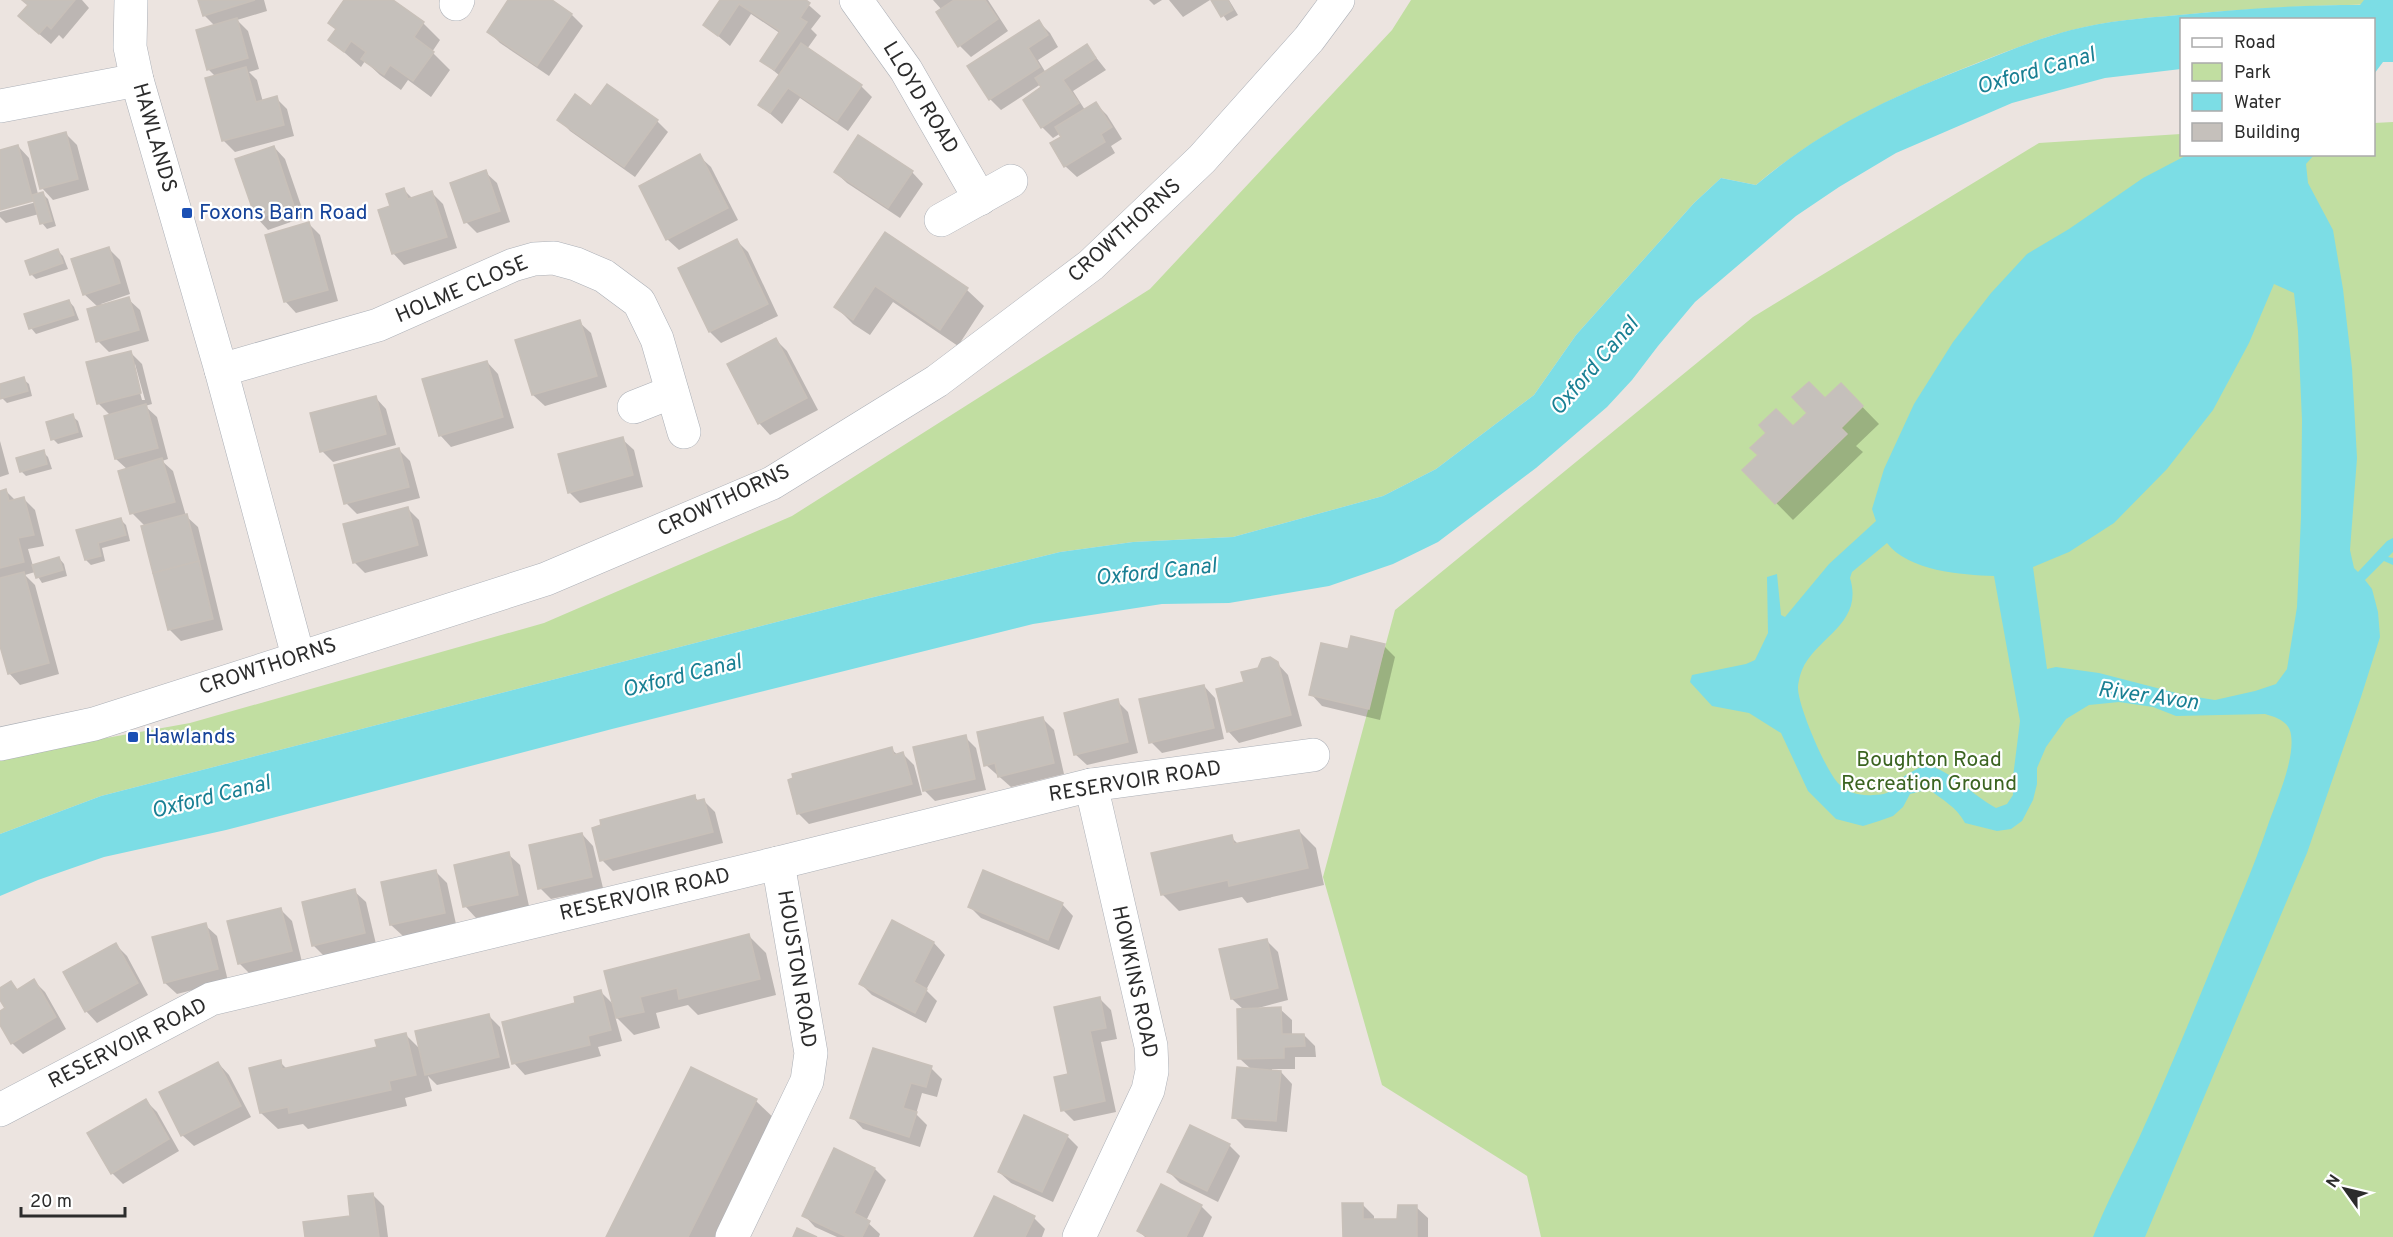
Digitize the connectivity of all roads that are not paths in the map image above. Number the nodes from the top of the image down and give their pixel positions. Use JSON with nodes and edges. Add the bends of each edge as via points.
{"nodes":[{"id":1,"x":131,"y":0,"type":"edge"},
{"id":2,"x":856,"y":0,"type":"edge"},
{"id":3,"x":1338,"y":0,"type":"edge"},
{"id":4,"x":137,"y":80,"type":"junction"},
{"id":5,"x":0,"y":106,"type":"edge"},
{"id":6,"x":1011,"y":181,"type":"dead end"},
{"id":7,"x":980,"y":199,"type":"junction"},
{"id":8,"x":941,"y":220,"type":"dead end"},
{"id":9,"x":221,"y":370,"type":"junction"},
{"id":10,"x":672,"y":392,"type":"junction"},
{"id":11,"x":634,"y":407,"type":"dead end"},
{"id":12,"x":684,"y":432,"type":"dead end"},
{"id":13,"x":298,"y":656,"type":"junction"},
{"id":14,"x":0,"y":744,"type":"edge"},
{"id":15,"x":1313,"y":755,"type":"dead end"},
{"id":16,"x":1091,"y":785,"type":"junction"},
{"id":17,"x":778,"y":863,"type":"junction"},
{"id":18,"x":0,"y":1110,"type":"edge"},
{"id":19,"x":732,"y":1237,"type":"edge"},
{"id":20,"x":1079,"y":1237,"type":"edge"}],
"edges":[{"from":1,"to":4,"type":"street","name":"HAWLANDS","via":[[130,47]]},
{"from":2,"to":7,"type":"street","name":"LLOYD ROAD","via":[[906,70]]},
{"from":3,"to":13,"type":"street","name":"CROWTHORNS","via":[[1309,39],[1202,159],[1100,257],[938,381],[761,488],[546,579]]},
{"from":4,"to":5,"type":"street"},
{"from":4,"to":9,"type":"street","name":"HAWLANDS"},
{"from":6,"to":7,"type":"street"},
{"from":7,"to":8,"type":"street"},
{"from":9,"to":10,"type":"street","name":"HOLME CLOSE","via":[[378,325],[513,265],[554,258],[604,276],[639,302],[657,339]]},
{"from":9,"to":13,"type":"street","name":"HAWLANDS"},
{"from":10,"to":11,"type":"street"},
{"from":10,"to":12,"type":"street","name":"HOLME CLOSE"},
{"from":13,"to":14,"type":"street","name":"CROWTHORNS","via":[[94,724]]},
{"from":15,"to":16,"type":"street","name":"RESERVOIR ROAD"},
{"from":16,"to":17,"type":"street","name":"RESERVOIR ROAD"},
{"from":16,"to":20,"type":"street","name":"HOWKINS ROAD","via":[[1151,1046],[1152,1071],[1148,1090]]},
{"from":17,"to":18,"type":"street","name":"RESERVOIR ROAD","via":[[211,999]]},
{"from":17,"to":19,"type":"street","name":"HOUSTON ROAD","via":[[811,1053],[807,1081]]}]}
